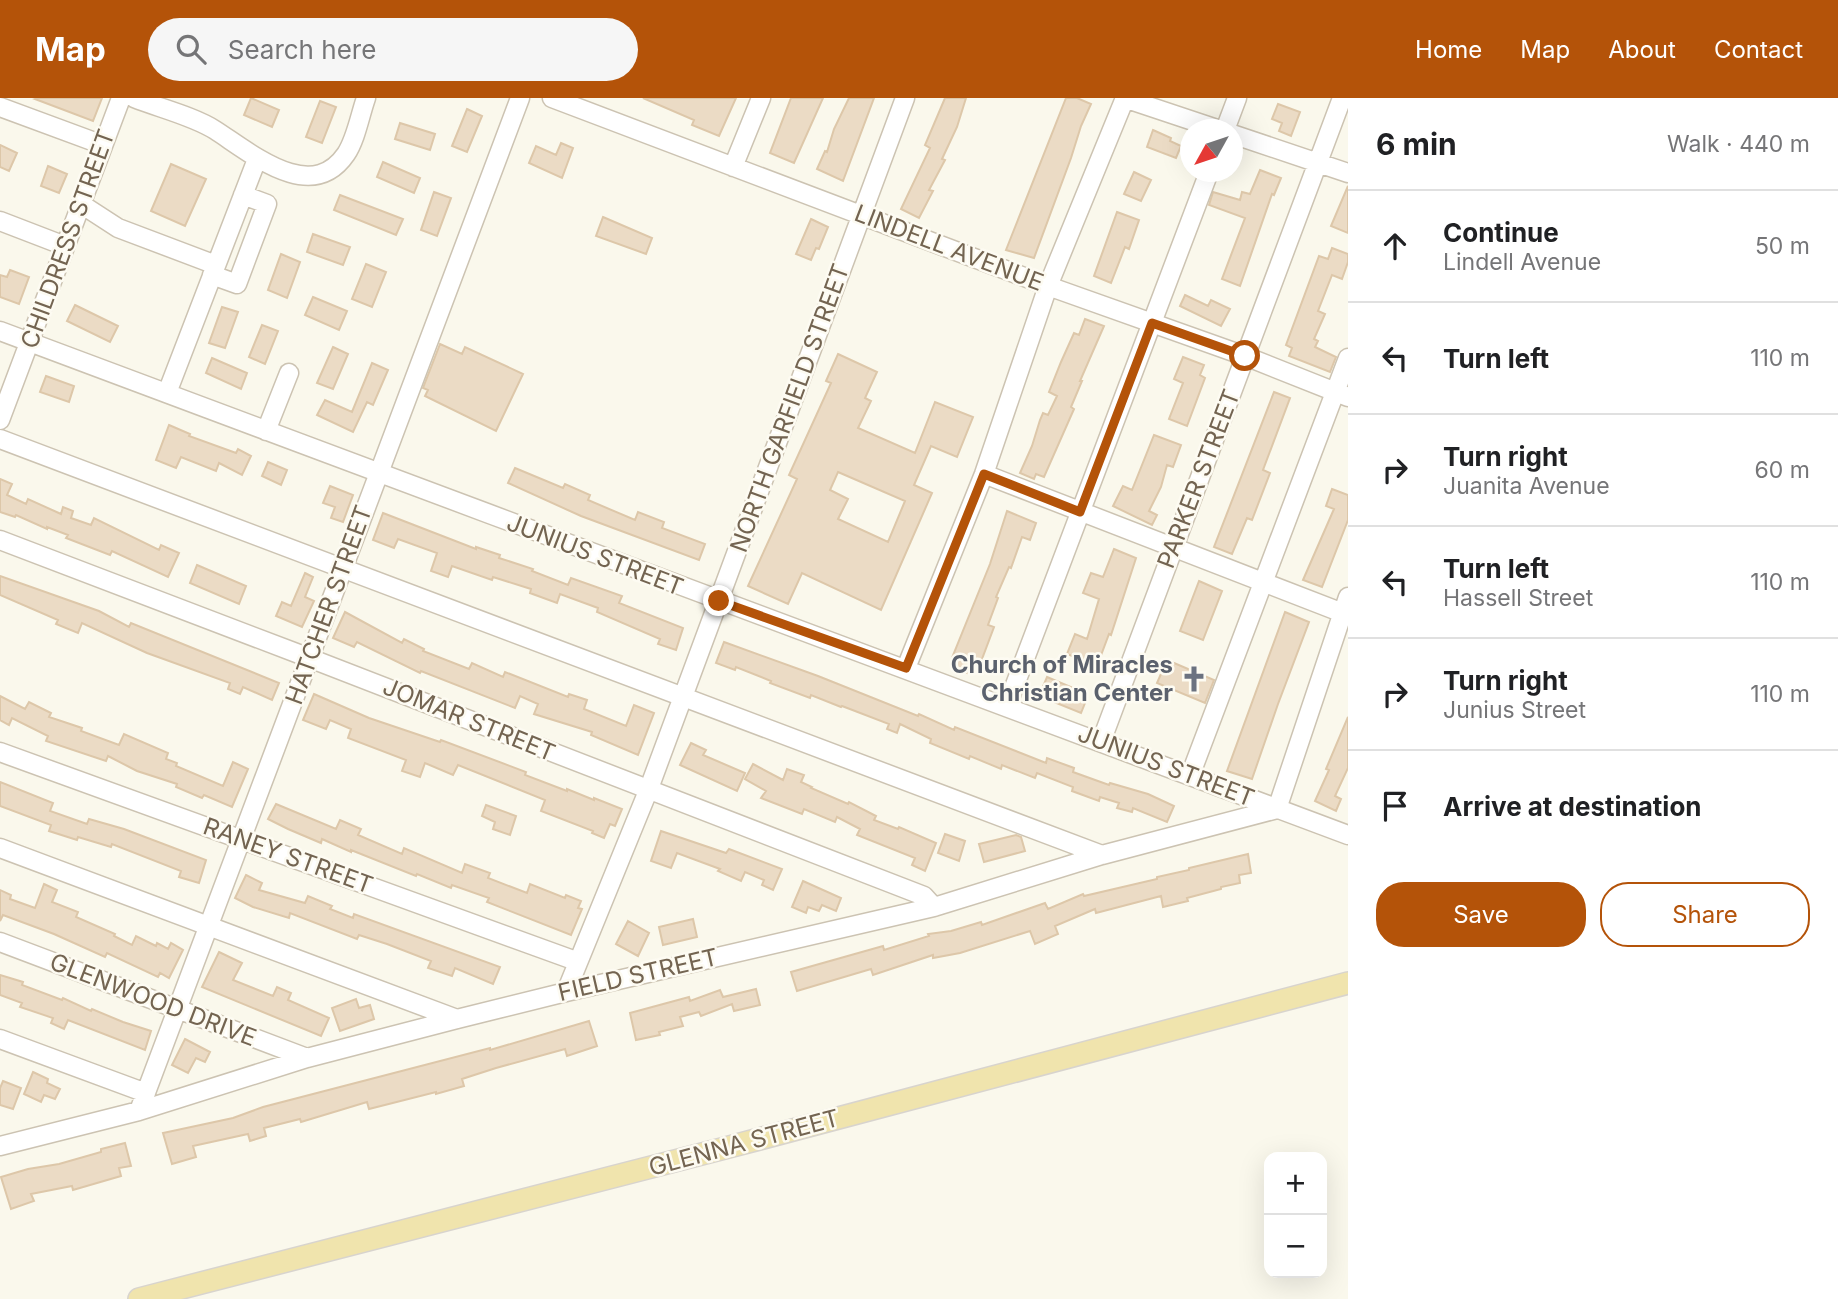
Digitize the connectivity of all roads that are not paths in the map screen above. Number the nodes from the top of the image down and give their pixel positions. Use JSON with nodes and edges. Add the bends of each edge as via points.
{"nodes":[{"id":1,"x":121,"y":98,"type":"edge"},
{"id":2,"x":134,"y":98,"type":"edge"},
{"id":3,"x":366,"y":98,"type":"edge"},
{"id":4,"x":520,"y":98,"type":"edge"},
{"id":5,"x":552,"y":98,"type":"edge"},
{"id":6,"x":761,"y":98,"type":"edge"},
{"id":7,"x":905,"y":98,"type":"edge"},
{"id":8,"x":1124,"y":98,"type":"edge"},
{"id":9,"x":1237,"y":98,"type":"edge"},
{"id":10,"x":1342,"y":98,"type":"edge"},
{"id":11,"x":0,"y":107,"type":"edge"},
{"id":12,"x":1187,"y":119,"type":"edge"},
{"id":13,"x":1229,"y":119,"type":"edge"},
{"id":14,"x":1243,"y":137,"type":"edge"},
{"id":15,"x":103,"y":145,"type":"junction"},
{"id":16,"x":257,"y":159,"type":"junction"},
{"id":17,"x":1317,"y":161,"type":"junction"},
{"id":18,"x":733,"y":167,"type":"junction"},
{"id":19,"x":1348,"y":173,"type":"edge"},
{"id":20,"x":1205,"y":182,"type":"edge"},
{"id":21,"x":243,"y":195,"type":"junction"},
{"id":22,"x":81,"y":204,"type":"junction"},
{"id":23,"x":862,"y":214,"type":"junction"},
{"id":24,"x":0,"y":221,"type":"edge"},
{"id":25,"x":65,"y":246,"type":"junction"},
{"id":26,"x":214,"y":270,"type":"junction"},
{"id":27,"x":1048,"y":286,"type":"junction"},
{"id":28,"x":1152,"y":323,"type":"junction"},
{"id":29,"x":0,"y":331,"type":"edge"},
{"id":30,"x":30,"y":343,"type":"junction"},
{"id":31,"x":1245,"y":356,"type":"junction"},
{"id":32,"x":1348,"y":358,"type":"edge"},
{"id":33,"x":289,"y":373,"type":"dead end"},
{"id":34,"x":167,"y":393,"type":"junction"},
{"id":35,"x":1342,"y":394,"type":"edge"},
{"id":36,"x":0,"y":420,"type":"edge"},
{"id":37,"x":266,"y":431,"type":"junction"},
{"id":38,"x":0,"y":439,"type":"edge"},
{"id":39,"x":378,"y":473,"type":"junction"},
{"id":40,"x":984,"y":474,"type":"junction"},
{"id":41,"x":1080,"y":512,"type":"junction"},
{"id":42,"x":0,"y":540,"type":"edge"},
{"id":43,"x":1173,"y":549,"type":"junction"},
{"id":44,"x":343,"y":568,"type":"junction"},
{"id":45,"x":1264,"y":583,"type":"junction"},
{"id":46,"x":719,"y":601,"type":"junction"},
{"id":47,"x":1346,"y":608,"type":"edge"},
{"id":48,"x":310,"y":657,"type":"junction"},
{"id":49,"x":906,"y":668,"type":"junction"},
{"id":50,"x":683,"y":697,"type":"junction"},
{"id":51,"x":1007,"y":706,"type":"junction"},
{"id":52,"x":1101,"y":741,"type":"junction"},
{"id":53,"x":0,"y":752,"type":"edge"},
{"id":54,"x":1191,"y":776,"type":"junction"},
{"id":55,"x":648,"y":791,"type":"junction"},
{"id":56,"x":1277,"y":808,"type":"junction"},
{"id":57,"x":1348,"y":835,"type":"edge"},
{"id":58,"x":241,"y":839,"type":"junction"},
{"id":59,"x":0,"y":848,"type":"edge"},
{"id":60,"x":1102,"y":855,"type":"junction"},
{"id":61,"x":934,"y":906,"type":"junction"},
{"id":62,"x":209,"y":925,"type":"junction"},
{"id":63,"x":0,"y":942,"type":"edge"},
{"id":64,"x":576,"y":961,"type":"junction"},
{"id":65,"x":1348,"y":983,"type":"edge"},
{"id":66,"x":566,"y":992,"type":"junction"},
{"id":67,"x":177,"y":1010,"type":"junction"},
{"id":68,"x":457,"y":1019,"type":"junction"},
{"id":69,"x":0,"y":1039,"type":"edge"},
{"id":70,"x":307,"y":1058,"type":"junction"},
{"id":71,"x":146,"y":1093,"type":"junction"},
{"id":72,"x":139,"y":1111,"type":"junction"},
{"id":73,"x":2,"y":1144,"type":"edge"},
{"id":74,"x":139,"y":1299,"type":"edge"}],
"edges":[{"from":1,"to":15,"type":"street","name":"CHILDRESS STREET"},
{"from":2,"to":16,"type":"street","via":[[212,128]]},
{"from":3,"to":16,"type":"street","via":[[348,153],[320,176],[301,176]]},
{"from":4,"to":39,"type":"street","name":"HATCHER STREET"},
{"from":5,"to":18,"type":"street","name":"LINDELL AVENUE"},
{"from":6,"to":18,"type":"street"},
{"from":7,"to":23,"type":"street","name":"NORTH GARFIELD STREET"},
{"from":8,"to":12,"type":"street"},
{"from":8,"to":27,"type":"street"},
{"from":9,"to":13,"type":"street"},
{"from":10,"to":17,"type":"street","name":"PARKER STREET"},
{"from":11,"to":15,"type":"street"},
{"from":14,"to":17,"type":"street"},
{"from":15,"to":22,"type":"street","name":"CHILDRESS STREET"},
{"from":16,"to":21,"type":"street"},
{"from":17,"to":19,"type":"street"},
{"from":17,"to":31,"type":"street","name":"PARKER STREET"},
{"from":18,"to":23,"type":"street","name":"LINDELL AVENUE"},
{"from":20,"to":28,"type":"street"},
{"from":21,"to":26,"type":"street"},
{"from":21,"to":26,"type":"street","via":[[267,204],[237,284]]},
{"from":22,"to":25,"type":"street","name":"CHILDRESS STREET"},
{"from":22,"to":26,"type":"street","via":[[118,228]]},
{"from":23,"to":27,"type":"street","name":"LINDELL AVENUE"},
{"from":23,"to":46,"type":"street","name":"NORTH GARFIELD STREET"},
{"from":24,"to":25,"type":"street"},
{"from":25,"to":30,"type":"street","name":"CHILDRESS STREET"},
{"from":26,"to":34,"type":"street"},
{"from":27,"to":28,"type":"street","name":"LINDELL AVENUE"},
{"from":27,"to":40,"type":"street"},
{"from":28,"to":31,"type":"street","name":"LINDELL AVENUE"},
{"from":28,"to":41,"type":"street"},
{"from":29,"to":30,"type":"street","name":"JUNIUS STREET"},
{"from":30,"to":34,"type":"street","name":"JUNIUS STREET"},
{"from":30,"to":36,"type":"street","name":"CHILDRESS STREET"},
{"from":31,"to":35,"type":"street","name":"LINDELL AVENUE"},
{"from":31,"to":43,"type":"street","name":"PARKER STREET"},
{"from":32,"to":35,"type":"street"},
{"from":33,"to":37,"type":"street"},
{"from":34,"to":37,"type":"street","name":"JUNIUS STREET"},
{"from":35,"to":45,"type":"street"},
{"from":37,"to":39,"type":"street","name":"JUNIUS STREET"},
{"from":38,"to":44,"type":"street"},
{"from":39,"to":44,"type":"street","name":"HATCHER STREET"},
{"from":39,"to":46,"type":"street","name":"JUNIUS STREET"},
{"from":40,"to":41,"type":"street"},
{"from":40,"to":49,"type":"street"},
{"from":41,"to":43,"type":"street"},
{"from":41,"to":51,"type":"street"},
{"from":42,"to":48,"type":"street","name":"JOMAR STREET"},
{"from":43,"to":45,"type":"street"},
{"from":43,"to":52,"type":"street","name":"PARKER STREET"},
{"from":44,"to":48,"type":"street","name":"HATCHER STREET"},
{"from":44,"to":50,"type":"street"},
{"from":45,"to":47,"type":"street"},
{"from":45,"to":54,"type":"street"},
{"from":46,"to":49,"type":"street","name":"JUNIUS STREET"},
{"from":46,"to":50,"type":"street","name":"NORTH GARFIELD STREET"},
{"from":47,"to":56,"type":"street"},
{"from":48,"to":55,"type":"street","name":"JOMAR STREET"},
{"from":48,"to":58,"type":"street","name":"HATCHER STREET"},
{"from":49,"to":51,"type":"street","name":"JUNIUS STREET"},
{"from":50,"to":55,"type":"street","name":"NORTH GARFIELD STREET"},
{"from":50,"to":60,"type":"street"},
{"from":51,"to":52,"type":"street","name":"JUNIUS STREET"},
{"from":52,"to":54,"type":"street","name":"JUNIUS STREET"},
{"from":53,"to":58,"type":"street","name":"RANEY STREET"},
{"from":54,"to":56,"type":"street","name":"JUNIUS STREET"},
{"from":55,"to":61,"type":"street","name":"JOMAR STREET","via":[[924,896]]},
{"from":55,"to":64,"type":"street","name":"NORTH GARFIELD STREET"},
{"from":56,"to":57,"type":"street","name":"JUNIUS STREET"},
{"from":56,"to":60,"type":"street","name":"FIELD STREET"},
{"from":58,"to":62,"type":"street","name":"HATCHER STREET"},
{"from":58,"to":64,"type":"street","name":"RANEY STREET"},
{"from":59,"to":62,"type":"street"},
{"from":60,"to":61,"type":"street","name":"FIELD STREET"},
{"from":61,"to":66,"type":"street","name":"FIELD STREET"},
{"from":62,"to":67,"type":"street","name":"HATCHER STREET"},
{"from":62,"to":68,"type":"street"},
{"from":63,"to":67,"type":"street","name":"GLENWOOD DRIVE"},
{"from":64,"to":66,"type":"street","name":"NORTH GARFIELD STREET"},
{"from":65,"to":74,"type":"main road","name":"GLENNA STREET"},
{"from":66,"to":68,"type":"street","name":"FIELD STREET"},
{"from":67,"to":70,"type":"street","name":"GLENWOOD DRIVE"},
{"from":67,"to":71,"type":"street","name":"HATCHER STREET"},
{"from":68,"to":70,"type":"street","name":"FIELD STREET"},
{"from":69,"to":71,"type":"street"},
{"from":70,"to":72,"type":"street","name":"FIELD STREET"},
{"from":71,"to":72,"type":"street","name":"HATCHER STREET"},
{"from":72,"to":73,"type":"street","name":"FIELD STREET"}]}
